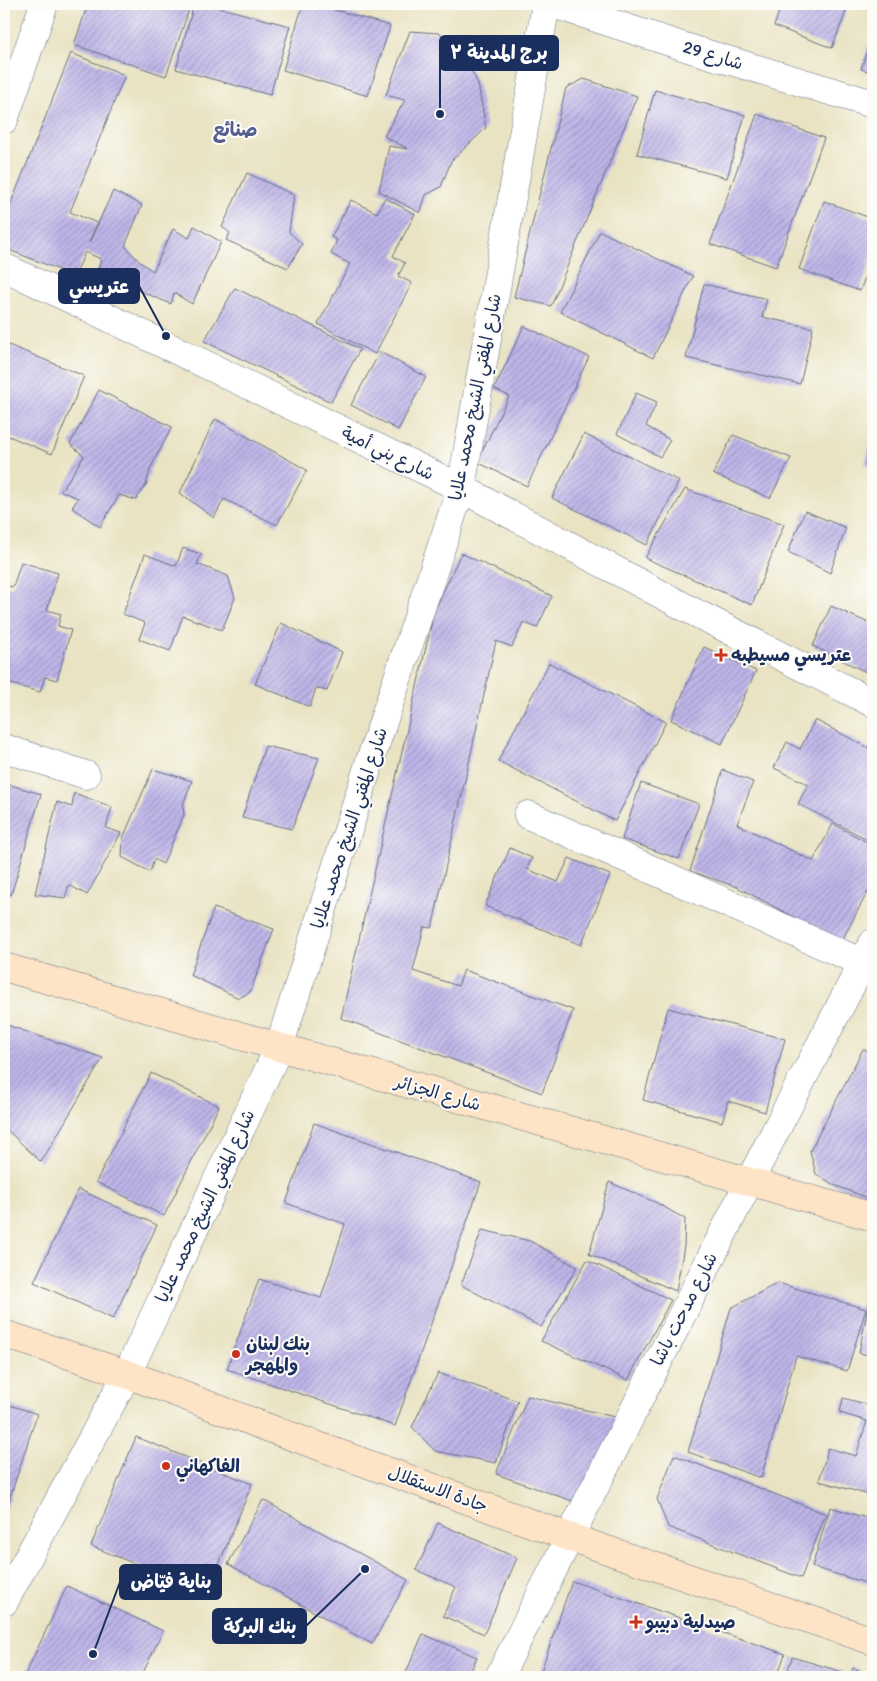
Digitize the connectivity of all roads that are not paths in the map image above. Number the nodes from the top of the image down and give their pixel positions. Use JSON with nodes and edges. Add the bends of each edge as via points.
{"nodes":[{"id":1,"x":44,"y":4,"type":"edge"},
{"id":2,"x":546,"y":4,"type":"edge"},
{"id":3,"x":553,"y":4,"type":"edge"},
{"id":4,"x":873,"y":104,"type":"edge"},
{"id":5,"x":4,"y":120,"type":"edge"},
{"id":6,"x":4,"y":267,"type":"edge"},
{"id":7,"x":461,"y":488,"type":"junction"},
{"id":8,"x":873,"y":703,"type":"edge"},
{"id":9,"x":4,"y":748,"type":"edge"},
{"id":10,"x":86,"y":776,"type":"dead end"},
{"id":11,"x":528,"y":815,"type":"dead end"},
{"id":12,"x":868,"y":953,"type":"edge"},
{"id":13,"x":4,"y":967,"type":"edge"},
{"id":14,"x":279,"y":1048,"type":"junction"},
{"id":15,"x":749,"y":1182,"type":"junction"},
{"id":16,"x":873,"y":1217,"type":"edge"},
{"id":17,"x":4,"y":1334,"type":"edge"},
{"id":18,"x":127,"y":1374,"type":"junction"},
{"id":19,"x":569,"y":1537,"type":"junction"},
{"id":20,"x":4,"y":1602,"type":"edge"},
{"id":21,"x":873,"y":1641,"type":"edge"},
{"id":22,"x":498,"y":1677,"type":"edge"}],
"edges":[{"from":1,"to":5,"type":"street"},
{"from":2,"to":7,"type":"street","name":"شارع المفتي الشيخ محمد علايا"},
{"from":3,"to":4,"type":"street","name":"شارع 29"},
{"from":6,"to":7,"type":"street","name":"شارع بني أمية"},
{"from":7,"to":8,"type":"street","name":"شارع بني أمية"},
{"from":7,"to":14,"type":"street","name":"شارع المفتي الشيخ محمد علايا"},
{"from":9,"to":10,"type":"street"},
{"from":11,"to":12,"type":"street"},
{"from":12,"to":15,"type":"street","name":"شارع مدحت باشا"},
{"from":13,"to":14,"type":"main road","name":"شارع الجزائر"},
{"from":14,"to":15,"type":"main road","name":"شارع الجزائر"},
{"from":14,"to":18,"type":"street","name":"شارع المفتي الشيخ محمد علايا"},
{"from":15,"to":16,"type":"main road","name":"شارع الجزائر"},
{"from":15,"to":19,"type":"street","name":"شارع مدحت باشا"},
{"from":17,"to":18,"type":"main road","name":"جادة الاستقلال"},
{"from":18,"to":19,"type":"main road","name":"جادة الاستقلال"},
{"from":18,"to":20,"type":"street","name":"شارع المفتي الشيخ محمد علايا"},
{"from":19,"to":21,"type":"main road","name":"جادة الاستقلال"},
{"from":19,"to":22,"type":"street","name":"شارع مدحت باشا"}]}
